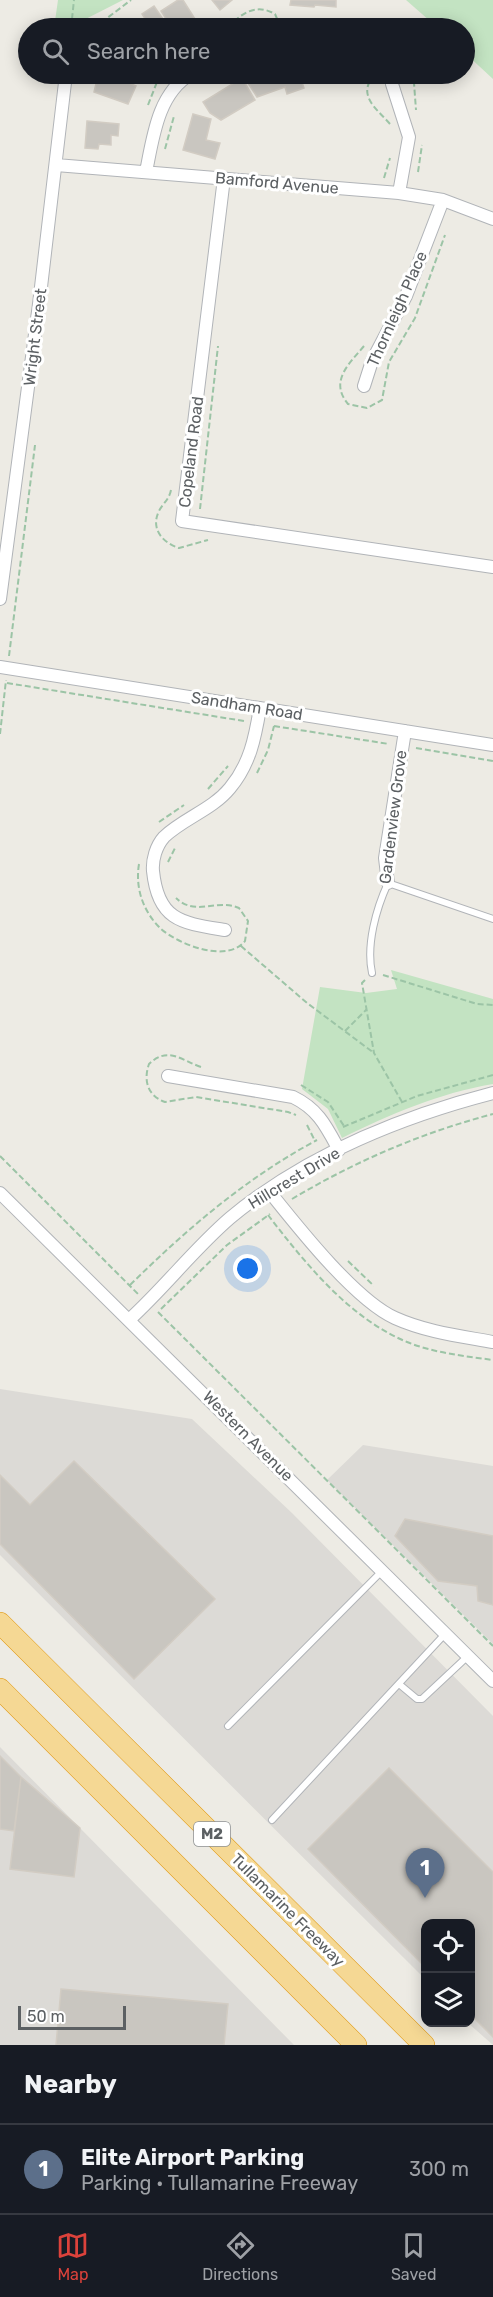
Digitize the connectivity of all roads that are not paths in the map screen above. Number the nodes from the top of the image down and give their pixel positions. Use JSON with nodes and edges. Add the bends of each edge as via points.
{"nodes":[{"id":1,"x":65,"y":84,"type":"edge"},
{"id":2,"x":177,"y":84,"type":"edge"},
{"id":3,"x":392,"y":84,"type":"dead end"},
{"id":4,"x":56,"y":165,"type":"junction"},
{"id":5,"x":146,"y":172,"type":"junction"},
{"id":6,"x":224,"y":178,"type":"junction"},
{"id":7,"x":399,"y":193,"type":"junction"},
{"id":8,"x":443,"y":200,"type":"junction"},
{"id":9,"x":493,"y":219,"type":"edge"},
{"id":10,"x":364,"y":386,"type":"dead end"},
{"id":11,"x":493,"y":567,"type":"edge"},
{"id":12,"x":0,"y":599,"type":"edge"},
{"id":13,"x":0,"y":667,"type":"edge"},
{"id":14,"x":260,"y":708,"type":"junction"},
{"id":15,"x":405,"y":731,"type":"junction"},
{"id":16,"x":493,"y":745,"type":"edge"},
{"id":17,"x":388,"y":883,"type":"junction"},
{"id":18,"x":493,"y":919,"type":"edge"},
{"id":19,"x":225,"y":930,"type":"dead end"},
{"id":20,"x":372,"y":973,"type":"road end"},
{"id":21,"x":168,"y":1076,"type":"dead end"},
{"id":22,"x":493,"y":1093,"type":"edge"},
{"id":23,"x":339,"y":1150,"type":"junction"},
{"id":24,"x":269,"y":1191,"type":"junction"},
{"id":25,"x":0,"y":1193,"type":"edge"},
{"id":26,"x":130,"y":1319,"type":"junction"},
{"id":27,"x":493,"y":1342,"type":"edge"},
{"id":28,"x":383,"y":1570,"type":"junction"},
{"id":29,"x":0,"y":1623,"type":"edge"},
{"id":30,"x":446,"y":1634,"type":"junction"},
{"id":31,"x":468,"y":1656,"type":"junction"},
{"id":32,"x":493,"y":1681,"type":"edge"},
{"id":33,"x":399,"y":1684,"type":"junction"},
{"id":34,"x":0,"y":1689,"type":"edge"},
{"id":35,"x":228,"y":1726,"type":"dead end"},
{"id":36,"x":272,"y":1820,"type":"dead end"},
{"id":37,"x":356,"y":2045,"type":"edge"},
{"id":38,"x":424,"y":2045,"type":"edge"}],
"edges":[{"from":1,"to":4,"type":"street","name":"Wright Street"},
{"from":2,"to":5,"type":"street","via":[[165,101]]},
{"from":3,"to":7,"type":"street","via":[[409,137]]},
{"from":4,"to":5,"type":"street","name":"Bamford Avenue"},
{"from":4,"to":12,"type":"street","name":"Wright Street"},
{"from":5,"to":6,"type":"street","name":"Bamford Avenue"},
{"from":6,"to":7,"type":"street","name":"Bamford Avenue"},
{"from":6,"to":11,"type":"street","name":"Copeland Road","via":[[182,521]]},
{"from":7,"to":8,"type":"street","name":"Bamford Avenue"},
{"from":8,"to":9,"type":"street","name":"Bamford Avenue"},
{"from":8,"to":10,"type":"street","name":"Thornleigh Place","via":[[406,296],[372,361]]},
{"from":13,"to":14,"type":"street","name":"Sandham Road"},
{"from":14,"to":15,"type":"street","name":"Sandham Road"},
{"from":14,"to":19,"type":"street","via":[[254,744],[231,787],[218,801],[163,838],[153,865],[155,890],[166,911],[188,924]]},
{"from":15,"to":16,"type":"street","name":"Sandham Road"},
{"from":15,"to":17,"type":"street","name":"Gardenview Grove","via":[[384,858]]},
{"from":17,"to":18,"type":"lane"},
{"from":17,"to":20,"type":"lane","name":"Gardenview Grove","via":[[379,901],[369,959]]},
{"from":21,"to":23,"type":"street","via":[[293,1097],[323,1118]]},
{"from":22,"to":23,"type":"street","name":"Hillcrest Drive","via":[[439,1107]]},
{"from":23,"to":24,"type":"street","name":"Hillcrest Drive"},
{"from":24,"to":26,"type":"street","name":"Hillcrest Drive","via":[[231,1217]]},
{"from":24,"to":27,"type":"street","via":[[308,1240],[372,1305],[394,1318],[434,1332]]},
{"from":25,"to":26,"type":"street","name":"Western Avenue"},
{"from":26,"to":28,"type":"street","name":"Western Avenue"},
{"from":28,"to":30,"type":"street","name":"Western Avenue"},
{"from":28,"to":35,"type":"lane"},
{"from":29,"to":38,"type":"highway","name":"Tullamarine Freeway","number":"M2"},
{"from":30,"to":31,"type":"street","name":"Western Avenue"},
{"from":30,"to":33,"type":"lane"},
{"from":31,"to":32,"type":"street","name":"Western Avenue"},
{"from":31,"to":33,"type":"lane","via":[[422,1699]]},
{"from":33,"to":36,"type":"lane"},
{"from":34,"to":37,"type":"highway"}]}
